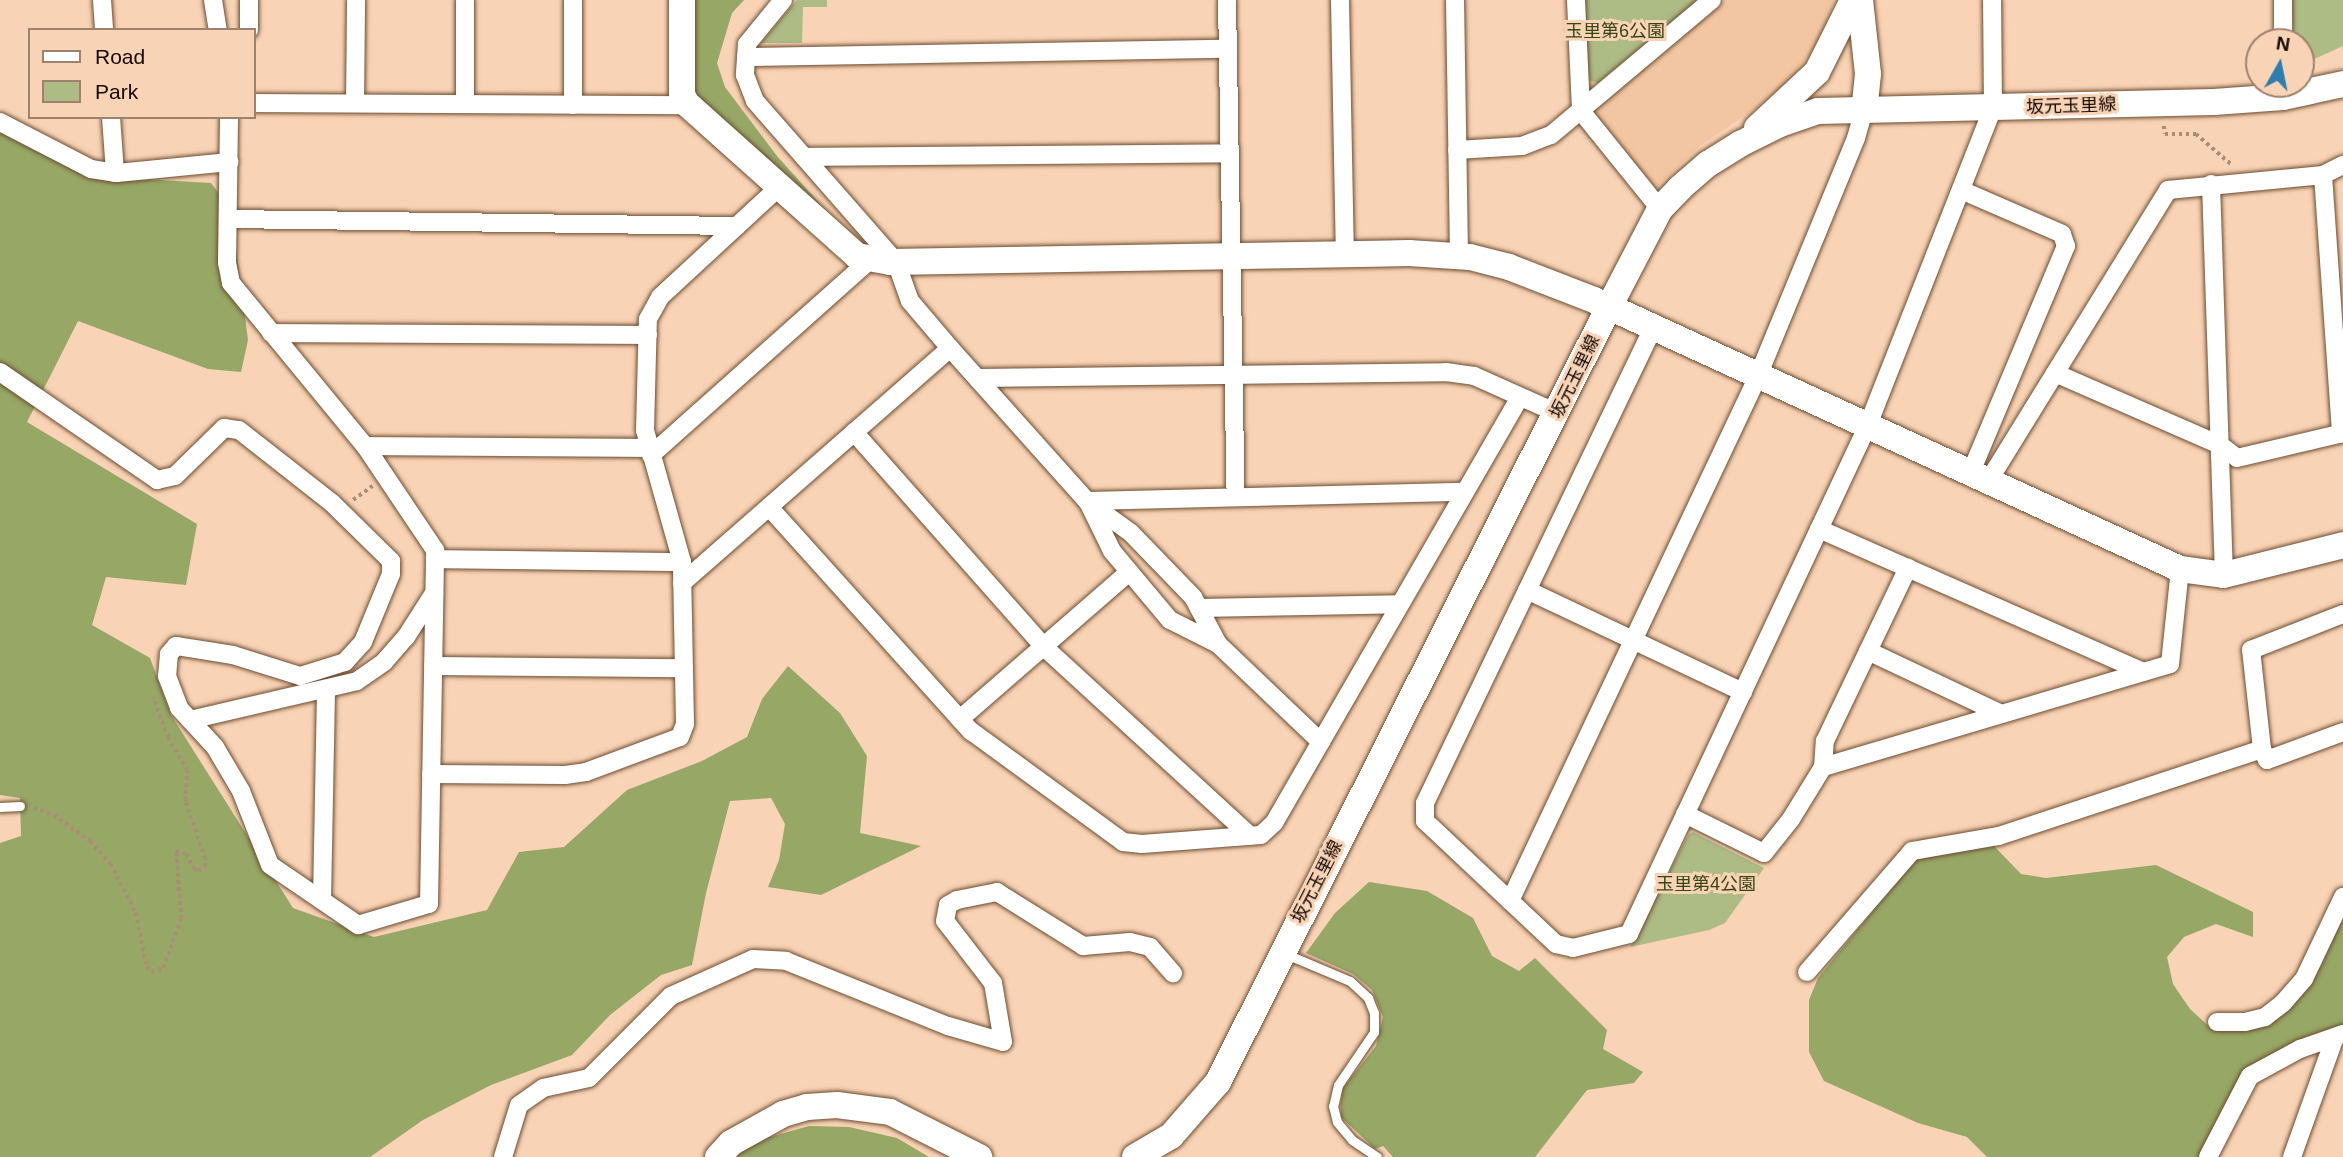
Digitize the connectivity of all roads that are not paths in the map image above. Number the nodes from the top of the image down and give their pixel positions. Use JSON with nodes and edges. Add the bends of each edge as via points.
{"nodes":[{"id":1,"x":102,"y":0,"type":"edge"},
{"id":2,"x":213,"y":0,"type":"edge"},
{"id":3,"x":249,"y":0,"type":"edge"},
{"id":4,"x":356,"y":0,"type":"edge"},
{"id":5,"x":465,"y":0,"type":"edge"},
{"id":6,"x":573,"y":0,"type":"edge"},
{"id":7,"x":682,"y":0,"type":"edge"},
{"id":8,"x":783,"y":0,"type":"edge"},
{"id":9,"x":1227,"y":0,"type":"edge"},
{"id":10,"x":1340,"y":0,"type":"edge"},
{"id":11,"x":1455,"y":0,"type":"edge"},
{"id":12,"x":1576,"y":0,"type":"edge"},
{"id":13,"x":1712,"y":0,"type":"edge"},
{"id":14,"x":1853,"y":0,"type":"edge"},
{"id":15,"x":1860,"y":0,"type":"edge"},
{"id":16,"x":1992,"y":0,"type":"edge"},
{"id":17,"x":2283,"y":0,"type":"edge"},
{"id":18,"x":104,"y":28,"type":"edge"},
{"id":19,"x":218,"y":28,"type":"edge"},
{"id":20,"x":248,"y":28,"type":"edge"},
{"id":21,"x":2283,"y":28,"type":"edge"},
{"id":22,"x":1228,"y":49,"type":"junction"},
{"id":23,"x":746,"y":57,"type":"junction"},
{"id":24,"x":2343,"y":84,"type":"edge"},
{"id":25,"x":2315,"y":87,"type":"edge"},
{"id":26,"x":2245,"y":95,"type":"edge"},
{"id":27,"x":256,"y":103,"type":"edge"},
{"id":28,"x":355,"y":103,"type":"junction"},
{"id":29,"x":465,"y":104,"type":"junction"},
{"id":30,"x":573,"y":104,"type":"junction"},
{"id":31,"x":688,"y":105,"type":"junction"},
{"id":32,"x":1993,"y":108,"type":"junction"},
{"id":33,"x":1864,"y":110,"type":"junction"},
{"id":34,"x":1581,"y":111,"type":"junction"},
{"id":35,"x":111,"y":119,"type":"edge"},
{"id":36,"x":229,"y":119,"type":"edge"},
{"id":37,"x":0,"y":122,"type":"edge"},
{"id":38,"x":1740,"y":144,"type":"junction"},
{"id":39,"x":1457,"y":150,"type":"junction"},
{"id":40,"x":1230,"y":153,"type":"junction"},
{"id":41,"x":804,"y":157,"type":"junction"},
{"id":42,"x":229,"y":162,"type":"junction"},
{"id":43,"x":2343,"y":165,"type":"edge"},
{"id":44,"x":115,"y":173,"type":"junction"},
{"id":45,"x":2323,"y":174,"type":"junction"},
{"id":46,"x":2211,"y":184,"type":"junction"},
{"id":47,"x":778,"y":188,"type":"junction"},
{"id":48,"x":1961,"y":191,"type":"junction"},
{"id":49,"x":1660,"y":209,"type":"junction"},
{"id":50,"x":228,"y":219,"type":"junction"},
{"id":51,"x":737,"y":226,"type":"junction"},
{"id":52,"x":1345,"y":254,"type":"junction"},
{"id":53,"x":1232,"y":256,"type":"junction"},
{"id":54,"x":1459,"y":256,"type":"junction"},
{"id":55,"x":884,"y":261,"type":"junction"},
{"id":56,"x":1609,"y":307,"type":"junction"},
{"id":57,"x":1653,"y":328,"type":"junction"},
{"id":58,"x":271,"y":333,"type":"junction"},
{"id":59,"x":648,"y":335,"type":"junction"},
{"id":60,"x":950,"y":348,"type":"junction"},
{"id":61,"x":0,"y":372,"type":"edge"},
{"id":62,"x":2055,"y":373,"type":"junction"},
{"id":63,"x":1234,"y":375,"type":"junction"},
{"id":64,"x":1758,"y":376,"type":"junction"},
{"id":65,"x":976,"y":378,"type":"junction"},
{"id":66,"x":1520,"y":397,"type":"junction"},
{"id":67,"x":1557,"y":413,"type":"junction"},
{"id":68,"x":1868,"y":425,"type":"junction"},
{"id":69,"x":854,"y":432,"type":"junction"},
{"id":70,"x":2342,"y":433,"type":"edge"},
{"id":71,"x":365,"y":446,"type":"junction"},
{"id":72,"x":2220,"y":446,"type":"junction"},
{"id":73,"x":650,"y":452,"type":"junction"},
{"id":74,"x":1980,"y":476,"type":"junction"},
{"id":75,"x":1465,"y":492,"type":"junction"},
{"id":76,"x":1236,"y":497,"type":"junction"},
{"id":77,"x":1087,"y":500,"type":"junction"},
{"id":78,"x":769,"y":507,"type":"junction"},
{"id":79,"x":1819,"y":529,"type":"junction"},
{"id":80,"x":2343,"y":545,"type":"edge"},
{"id":81,"x":435,"y":559,"type":"junction"},
{"id":82,"x":682,"y":562,"type":"junction"},
{"id":83,"x":1908,"y":568,"type":"junction"},
{"id":84,"x":2180,"y":569,"type":"junction"},
{"id":85,"x":1129,"y":572,"type":"junction"},
{"id":86,"x":2224,"y":575,"type":"junction"},
{"id":87,"x":682,"y":583,"type":"junction"},
{"id":88,"x":1527,"y":590,"type":"junction"},
{"id":89,"x":434,"y":593,"type":"junction"},
{"id":90,"x":1400,"y":604,"type":"junction"},
{"id":91,"x":1199,"y":608,"type":"junction"},
{"id":92,"x":2343,"y":614,"type":"edge"},
{"id":93,"x":1634,"y":641,"type":"junction"},
{"id":94,"x":1218,"y":643,"type":"junction"},
{"id":95,"x":1043,"y":646,"type":"junction"},
{"id":96,"x":1868,"y":651,"type":"junction"},
{"id":97,"x":433,"y":666,"type":"junction"},
{"id":98,"x":684,"y":668,"type":"junction"},
{"id":99,"x":2143,"y":672,"type":"junction"},
{"id":100,"x":326,"y":690,"type":"junction"},
{"id":101,"x":1743,"y":692,"type":"junction"},
{"id":102,"x":1999,"y":713,"type":"junction"},
{"id":103,"x":960,"y":719,"type":"junction"},
{"id":104,"x":190,"y":720,"type":"junction"},
{"id":105,"x":2343,"y":732,"type":"edge"},
{"id":106,"x":1321,"y":742,"type":"junction"},
{"id":107,"x":2262,"y":749,"type":"junction"},
{"id":108,"x":1823,"y":766,"type":"junction"},
{"id":109,"x":431,"y":774,"type":"junction"},
{"id":110,"x":20,"y":806,"type":"road end"},
{"id":111,"x":0,"y":807,"type":"edge"},
{"id":112,"x":1685,"y":814,"type":"junction"},
{"id":113,"x":1250,"y":836,"type":"junction"},
{"id":114,"x":2343,"y":897,"type":"edge"},
{"id":115,"x":322,"y":900,"type":"junction"},
{"id":116,"x":1510,"y":901,"type":"junction"},
{"id":117,"x":1282,"y":951,"type":"junction"},
{"id":118,"x":1807,"y":972,"type":"dead end"},
{"id":119,"x":1173,"y":973,"type":"dead end"},
{"id":120,"x":2217,"y":1022,"type":"dead end"},
{"id":121,"x":2339,"y":1036,"type":"edge"},
{"id":122,"x":503,"y":1157,"type":"edge"},
{"id":123,"x":718,"y":1157,"type":"edge"},
{"id":124,"x":979,"y":1157,"type":"edge"},
{"id":125,"x":1135,"y":1157,"type":"edge"},
{"id":126,"x":1377,"y":1157,"type":"edge"},
{"id":127,"x":2208,"y":1157,"type":"edge"},
{"id":128,"x":2292,"y":1157,"type":"edge"}],
"edges":[{"from":1,"to":18,"type":"street"},
{"from":2,"to":19,"type":"street"},
{"from":3,"to":20,"type":"street"},
{"from":4,"to":28,"type":"street"},
{"from":5,"to":29,"type":"street"},
{"from":6,"to":30,"type":"street"},
{"from":7,"to":31,"type":"street","via":[[682,94]]},
{"from":8,"to":23,"type":"street","via":[[753,33]]},
{"from":9,"to":22,"type":"street"},
{"from":10,"to":52,"type":"street"},
{"from":11,"to":39,"type":"street"},
{"from":12,"to":34,"type":"street"},
{"from":13,"to":34,"type":"street"},
{"from":14,"to":38,"type":"street","via":[[1817,72]]},
{"from":15,"to":33,"type":"street","via":[[1868,74]]},
{"from":16,"to":32,"type":"street"},
{"from":17,"to":21,"type":"street"},
{"from":22,"to":23,"type":"street"},
{"from":22,"to":40,"type":"street"},
{"from":23,"to":41,"type":"street","via":[[745,75],[755,101]]},
{"from":24,"to":25,"type":"street","name":"坂元玉里線"},
{"from":26,"to":32,"type":"street","name":"坂元玉里線","via":[[2162,103]]},
{"from":27,"to":28,"type":"street"},
{"from":28,"to":29,"type":"street"},
{"from":29,"to":30,"type":"street"},
{"from":30,"to":31,"type":"street"},
{"from":31,"to":47,"type":"street"},
{"from":32,"to":33,"type":"street","name":"坂元玉里線"},
{"from":32,"to":48,"type":"street"},
{"from":33,"to":38,"type":"street","name":"坂元玉里線","via":[[1818,111]]},
{"from":33,"to":64,"type":"street"},
{"from":34,"to":39,"type":"street","via":[[1551,135],[1529,144]]},
{"from":34,"to":49,"type":"street"},
{"from":35,"to":44,"type":"street"},
{"from":36,"to":42,"type":"street"},
{"from":37,"to":44,"type":"street","via":[[91,169]]},
{"from":38,"to":49,"type":"street","name":"坂元玉里線","via":[[1708,164]]},
{"from":39,"to":54,"type":"street"},
{"from":40,"to":41,"type":"street"},
{"from":40,"to":53,"type":"street"},
{"from":41,"to":55,"type":"street"},
{"from":42,"to":44,"type":"street"},
{"from":42,"to":50,"type":"street"},
{"from":43,"to":45,"type":"street"},
{"from":45,"to":46,"type":"street"},
{"from":45,"to":70,"type":"street"},
{"from":46,"to":62,"type":"street","via":[[2168,190]]},
{"from":46,"to":72,"type":"street"},
{"from":47,"to":51,"type":"street"},
{"from":47,"to":55,"type":"street","via":[[857,256]]},
{"from":48,"to":68,"type":"street"},
{"from":48,"to":74,"type":"street","via":[[2062,234],[2066,246]]},
{"from":49,"to":56,"type":"street","name":"坂元玉里線"},
{"from":50,"to":51,"type":"street"},
{"from":50,"to":58,"type":"street","via":[[231,283]]},
{"from":51,"to":59,"type":"street","via":[[660,297],[648,319]]},
{"from":52,"to":53,"type":"street"},
{"from":52,"to":54,"type":"street"},
{"from":53,"to":55,"type":"street"},
{"from":53,"to":63,"type":"street"},
{"from":54,"to":56,"type":"street","via":[[1509,267]]},
{"from":55,"to":60,"type":"street"},
{"from":55,"to":73,"type":"street"},
{"from":56,"to":57,"type":"street"},
{"from":56,"to":67,"type":"street","name":"坂元玉里線"},
{"from":57,"to":64,"type":"street"},
{"from":57,"to":88,"type":"street"},
{"from":58,"to":59,"type":"street"},
{"from":58,"to":71,"type":"street"},
{"from":59,"to":73,"type":"street","via":[[645,430]]},
{"from":60,"to":65,"type":"street"},
{"from":60,"to":69,"type":"street"},
{"from":61,"to":104,"type":"street","via":[[157,480],[170,480],[216,434],[231,427],[239,430],[340,510],[391,561],[391,574],[363,642],[345,662],[300,676],[222,652],[176,646],[169,654],[167,676],[178,708]]},
{"from":62,"to":72,"type":"street"},
{"from":62,"to":74,"type":"street"},
{"from":63,"to":65,"type":"street"},
{"from":63,"to":66,"type":"street","via":[[1446,372],[1474,376]]},
{"from":63,"to":76,"type":"street"},
{"from":64,"to":68,"type":"street"},
{"from":64,"to":93,"type":"street"},
{"from":65,"to":77,"type":"street"},
{"from":66,"to":67,"type":"street"},
{"from":66,"to":75,"type":"street"},
{"from":67,"to":117,"type":"street","name":"坂元玉里線"},
{"from":68,"to":74,"type":"street"},
{"from":68,"to":79,"type":"street"},
{"from":69,"to":78,"type":"street"},
{"from":69,"to":95,"type":"street"},
{"from":70,"to":72,"type":"street","via":[[2237,458]]},
{"from":71,"to":73,"type":"street"},
{"from":71,"to":81,"type":"street","via":[[435,550]]},
{"from":72,"to":86,"type":"street"},
{"from":73,"to":82,"type":"street"},
{"from":74,"to":84,"type":"street"},
{"from":75,"to":76,"type":"street"},
{"from":75,"to":90,"type":"street"},
{"from":76,"to":77,"type":"street"},
{"from":77,"to":85,"type":"street","via":[[1112,551]]},
{"from":77,"to":91,"type":"street","via":[[1131,533]]},
{"from":78,"to":87,"type":"street"},
{"from":78,"to":103,"type":"street"},
{"from":79,"to":83,"type":"street"},
{"from":79,"to":101,"type":"street"},
{"from":80,"to":86,"type":"street"},
{"from":81,"to":82,"type":"street"},
{"from":81,"to":89,"type":"street"},
{"from":82,"to":87,"type":"street"},
{"from":83,"to":96,"type":"street"},
{"from":83,"to":99,"type":"street"},
{"from":84,"to":86,"type":"street"},
{"from":84,"to":99,"type":"street","via":[[2170,664]]},
{"from":85,"to":94,"type":"street","via":[[1170,620]]},
{"from":85,"to":95,"type":"street"},
{"from":87,"to":98,"type":"street"},
{"from":88,"to":93,"type":"street"},
{"from":88,"to":116,"type":"street","via":[[1425,803],[1425,821]]},
{"from":89,"to":97,"type":"street"},
{"from":89,"to":100,"type":"street","via":[[384,662],[357,681]]},
{"from":90,"to":91,"type":"street"},
{"from":90,"to":106,"type":"street"},
{"from":91,"to":94,"type":"street"},
{"from":92,"to":107,"type":"street","via":[[2251,650]]},
{"from":93,"to":101,"type":"street"},
{"from":93,"to":116,"type":"street"},
{"from":94,"to":106,"type":"street"},
{"from":95,"to":103,"type":"street"},
{"from":95,"to":113,"type":"street"},
{"from":96,"to":102,"type":"street"},
{"from":96,"to":108,"type":"street","via":[[1825,741]]},
{"from":97,"to":98,"type":"street"},
{"from":97,"to":109,"type":"street"},
{"from":98,"to":109,"type":"street","via":[[685,723],[675,740],[586,772]]},
{"from":99,"to":102,"type":"street"},
{"from":100,"to":104,"type":"street"},
{"from":100,"to":115,"type":"street"},
{"from":101,"to":112,"type":"street"},
{"from":102,"to":108,"type":"street"},
{"from":103,"to":113,"type":"street","via":[[1123,842]]},
{"from":104,"to":115,"type":"street","via":[[215,747],[241,790],[270,865]]},
{"from":105,"to":107,"type":"street","via":[[2267,760]]},
{"from":106,"to":113,"type":"street","via":[[1274,823],[1261,835]]},
{"from":107,"to":118,"type":"street","via":[[1999,836],[1912,851]]},
{"from":108,"to":112,"type":"street","via":[[1764,853]]},
{"from":109,"to":115,"type":"street","via":[[429,904],[358,925]]},
{"from":110,"to":111,"type":"lane"},
{"from":112,"to":116,"type":"street","via":[[1629,933],[1573,948],[1556,944]]},
{"from":114,"to":120,"type":"street","via":[[2304,979],[2283,1003],[2265,1017]]},
{"from":117,"to":125,"type":"street","name":"坂元玉里線","via":[[1218,1083],[1171,1136]]},
{"from":117,"to":126,"type":"lane","via":[[1350,981],[1368,998],[1374,1032],[1338,1085],[1333,1106],[1337,1122],[1352,1140]]},
{"from":119,"to":122,"type":"street","via":[[1150,947],[1130,943],[1083,946],[997,892],[957,900],[948,905],[945,921],[993,983],[1003,1042],[948,1026],[786,961],[753,959],[671,996],[589,1078],[543,1088],[519,1105]]},
{"from":121,"to":127,"type":"street","via":[[2300,1049],[2250,1076]]},
{"from":121,"to":128,"type":"street"},
{"from":123,"to":124,"type":"street","via":[[731,1143],[783,1114],[837,1105],[890,1112]]}]}
